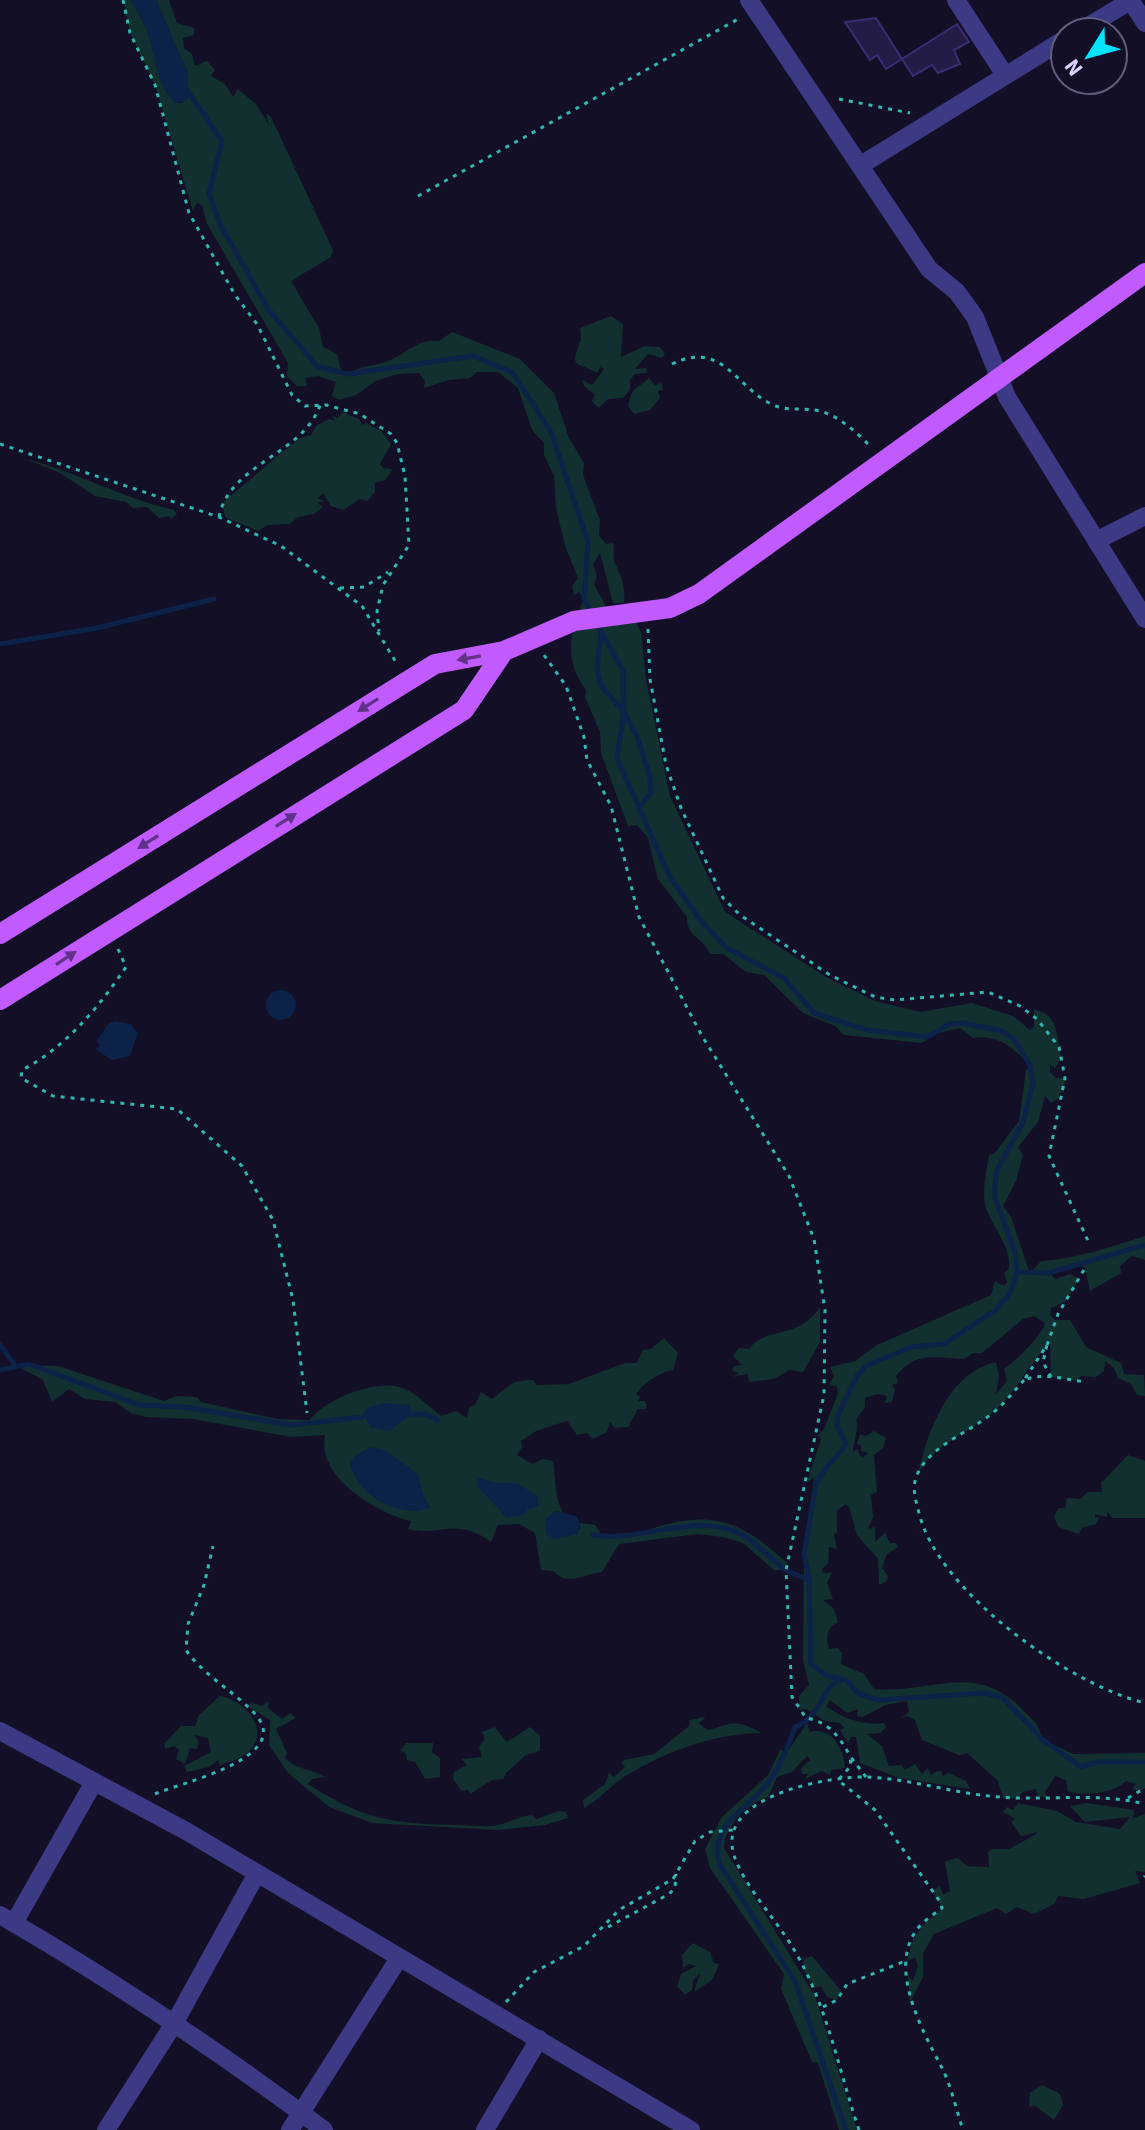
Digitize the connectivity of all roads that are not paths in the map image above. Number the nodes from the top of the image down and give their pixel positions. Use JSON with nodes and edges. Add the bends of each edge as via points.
{"nodes":[{"id":1,"x":944,"y":0,"type":"edge"},
{"id":2,"x":1132,"y":0,"type":"edge"},
{"id":3,"x":751,"y":5,"type":"edge"},
{"id":4,"x":959,"y":5,"type":"edge"},
{"id":5,"x":1105,"y":16,"type":"edge"},
{"id":6,"x":1145,"y":23,"type":"edge"},
{"id":7,"x":1049,"y":49,"type":"edge"},
{"id":8,"x":1005,"y":75,"type":"junction"},
{"id":9,"x":861,"y":165,"type":"junction"},
{"id":10,"x":1145,"y":273,"type":"edge"},
{"id":11,"x":1001,"y":377,"type":"junction"},
{"id":12,"x":1145,"y":516,"type":"edge"},
{"id":13,"x":1096,"y":541,"type":"junction"},
{"id":14,"x":1145,"y":619,"type":"edge"},
{"id":15,"x":504,"y":651,"type":"junction"},
{"id":16,"x":0,"y":934,"type":"edge"},
{"id":17,"x":0,"y":1000,"type":"edge"},
{"id":18,"x":0,"y":1731,"type":"edge"},
{"id":19,"x":94,"y":1782,"type":"junction"},
{"id":20,"x":256,"y":1875,"type":"junction"},
{"id":21,"x":7,"y":1919,"type":"edge"},
{"id":22,"x":399,"y":1958,"type":"junction"},
{"id":23,"x":175,"y":2022,"type":"junction"},
{"id":24,"x":539,"y":2039,"type":"junction"},
{"id":25,"x":300,"y":2112,"type":"junction"},
{"id":26,"x":106,"y":2130,"type":"edge"},
{"id":27,"x":290,"y":2130,"type":"edge"},
{"id":28,"x":324,"y":2130,"type":"edge"},
{"id":29,"x":485,"y":2130,"type":"edge"},
{"id":30,"x":691,"y":2130,"type":"edge"}],
"edges":[{"from":1,"to":4,"type":"street"},
{"from":2,"to":5,"type":"street"},
{"from":2,"to":6,"type":"street"},
{"from":3,"to":9,"type":"street"},
{"from":4,"to":8,"type":"street"},
{"from":7,"to":8,"type":"street"},
{"from":8,"to":9,"type":"street"},
{"from":9,"to":11,"type":"street","via":[[929,269],[957,292],[975,317]]},
{"from":10,"to":11,"type":"main road"},
{"from":11,"to":13,"type":"street","via":[[1007,397]]},
{"from":11,"to":15,"type":"main road","via":[[699,594],[670,608],[574,621]]},
{"from":12,"to":13,"type":"street"},
{"from":13,"to":14,"type":"street"},
{"from":15,"to":16,"type":"main road","one_way":true,"via":[[435,664]]},
{"from":17,"to":15,"type":"main road","one_way":true,"via":[[464,710]]},
{"from":18,"to":19,"type":"street"},
{"from":19,"to":20,"type":"street"},
{"from":19,"to":21,"type":"street"},
{"from":20,"to":22,"type":"street"},
{"from":20,"to":23,"type":"street"},
{"from":21,"to":23,"type":"street"},
{"from":22,"to":24,"type":"street"},
{"from":22,"to":25,"type":"street"},
{"from":23,"to":25,"type":"street"},
{"from":23,"to":26,"type":"street"},
{"from":24,"to":29,"type":"street"},
{"from":24,"to":30,"type":"street"},
{"from":25,"to":27,"type":"street"},
{"from":25,"to":28,"type":"street"}]}
